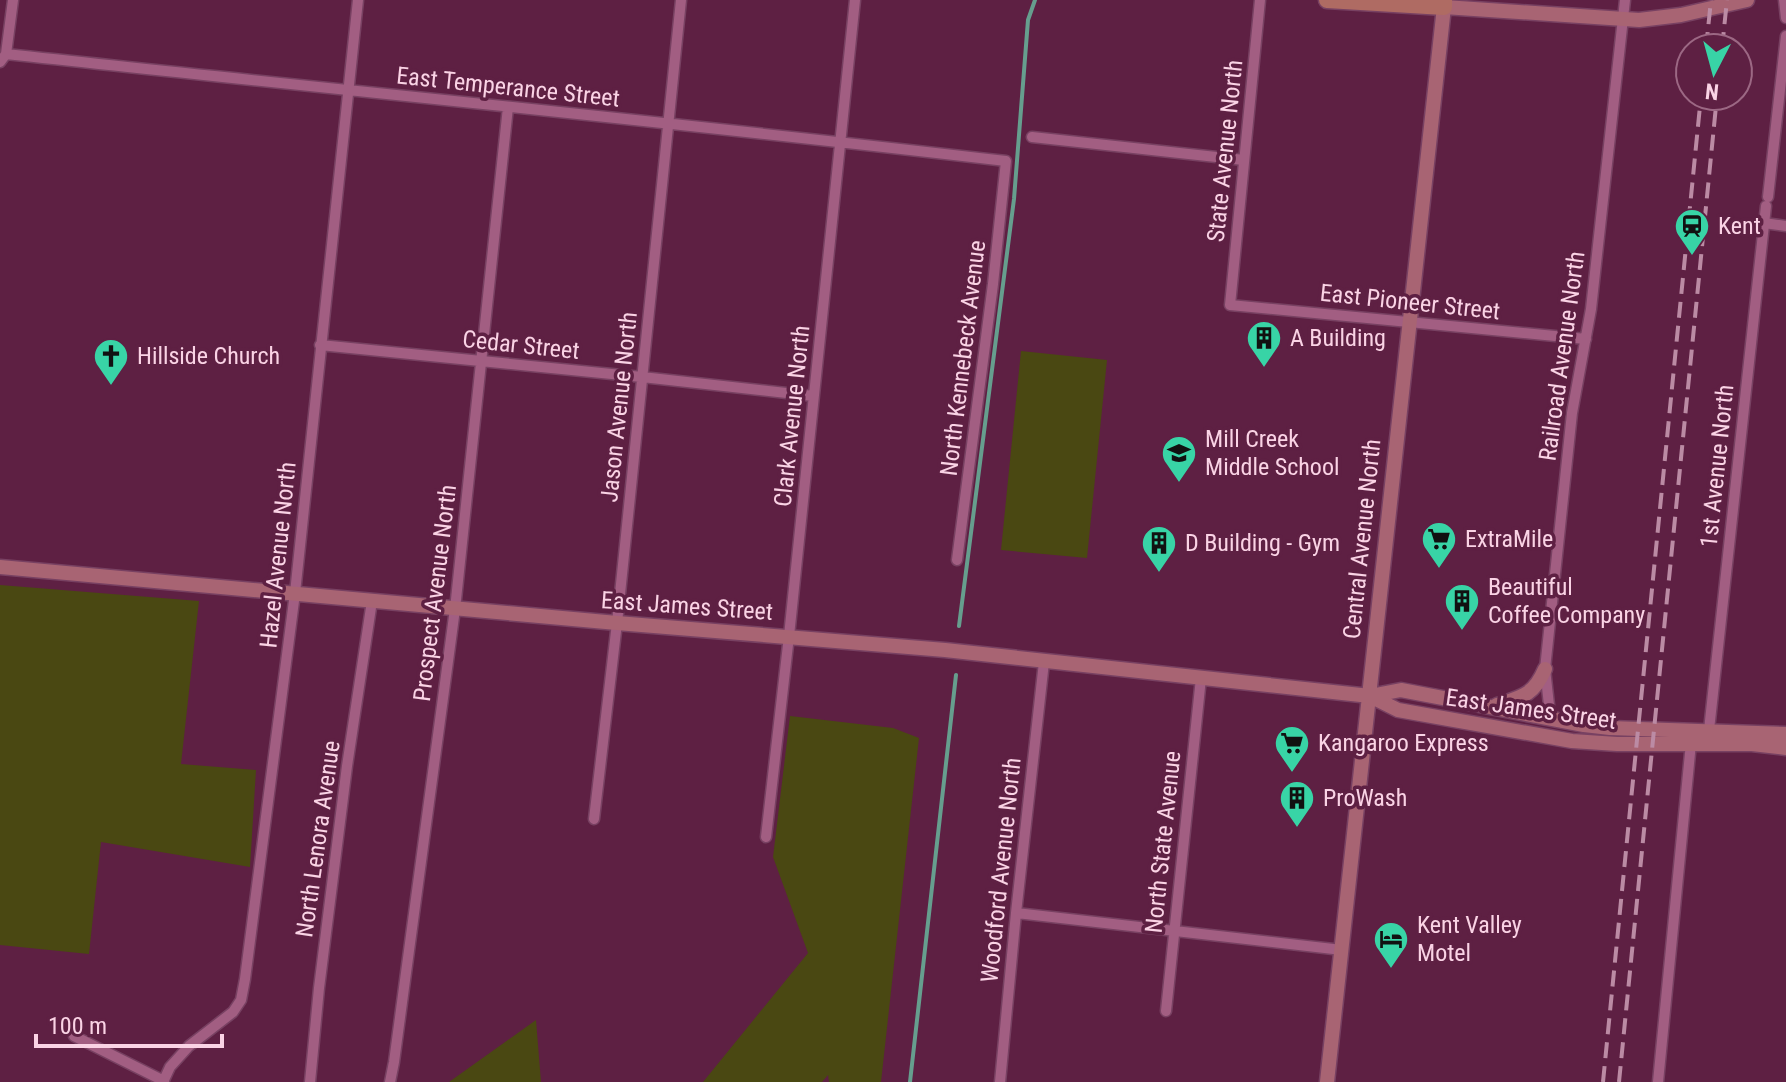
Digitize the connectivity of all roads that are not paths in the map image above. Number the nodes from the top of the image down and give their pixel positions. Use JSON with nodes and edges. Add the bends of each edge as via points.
{"nodes":[{"id":1,"x":13,"y":0,"type":"edge"},
{"id":2,"x":358,"y":0,"type":"edge"},
{"id":3,"x":681,"y":0,"type":"edge"},
{"id":4,"x":855,"y":0,"type":"edge"},
{"id":5,"x":1260,"y":0,"type":"edge"},
{"id":6,"x":1327,"y":0,"type":"edge"},
{"id":7,"x":1625,"y":0,"type":"edge"},
{"id":8,"x":1747,"y":0,"type":"edge"},
{"id":9,"x":1784,"y":0,"type":"edge"},
{"id":10,"x":1444,"y":4,"type":"edge"},
{"id":11,"x":1786,"y":18,"type":"edge"},
{"id":12,"x":1623,"y":20,"type":"junction"},
{"id":13,"x":1786,"y":36,"type":"edge"},
{"id":14,"x":3,"y":58,"type":"edge"},
{"id":15,"x":348,"y":91,"type":"junction"},
{"id":16,"x":508,"y":107,"type":"junction"},
{"id":17,"x":669,"y":122,"type":"junction"},
{"id":18,"x":1032,"y":137,"type":"dead end"},
{"id":19,"x":840,"y":142,"type":"junction"},
{"id":20,"x":1244,"y":160,"type":"junction"},
{"id":21,"x":1006,"y":161,"type":"joint"},
{"id":22,"x":1764,"y":223,"type":"junction"},
{"id":23,"x":1786,"y":226,"type":"edge"},
{"id":24,"x":1230,"y":305,"type":"joint"},
{"id":25,"x":1408,"y":323,"type":"junction"},
{"id":26,"x":1586,"y":339,"type":"junction"},
{"id":27,"x":320,"y":345,"type":"junction"},
{"id":28,"x":483,"y":361,"type":"junction"},
{"id":29,"x":642,"y":377,"type":"junction"},
{"id":30,"x":813,"y":396,"type":"junction"},
{"id":31,"x":957,"y":560,"type":"dead end"},
{"id":32,"x":0,"y":567,"type":"edge"},
{"id":33,"x":295,"y":593,"type":"junction"},
{"id":34,"x":372,"y":601,"type":"junction"},
{"id":35,"x":455,"y":609,"type":"junction"},
{"id":36,"x":617,"y":623,"type":"junction"},
{"id":37,"x":789,"y":636,"type":"junction"},
{"id":38,"x":1044,"y":662,"type":"junction"},
{"id":39,"x":1545,"y":669,"type":"junction"},
{"id":40,"x":1201,"y":678,"type":"junction"},
{"id":41,"x":1370,"y":696,"type":"junction"},
{"id":42,"x":1492,"y":707,"type":"junction"},
{"id":43,"x":1547,"y":718,"type":"junction"},
{"id":44,"x":1709,"y":730,"type":"junction"},
{"id":45,"x":1786,"y":734,"type":"edge"},
{"id":46,"x":1691,"y":743,"type":"junction"},
{"id":47,"x":1786,"y":748,"type":"edge"},
{"id":48,"x":594,"y":819,"type":"dead end"},
{"id":49,"x":766,"y":837,"type":"dead end"},
{"id":50,"x":1016,"y":913,"type":"junction"},
{"id":51,"x":1174,"y":930,"type":"junction"},
{"id":52,"x":1342,"y":950,"type":"junction"},
{"id":53,"x":1166,"y":1011,"type":"dead end"},
{"id":54,"x":74,"y":1036,"type":"dead end"},
{"id":55,"x":164,"y":1081,"type":"edge"},
{"id":56,"x":310,"y":1082,"type":"edge"},
{"id":57,"x":390,"y":1082,"type":"edge"},
{"id":58,"x":1000,"y":1082,"type":"edge"},
{"id":59,"x":1327,"y":1082,"type":"edge"},
{"id":60,"x":1658,"y":1082,"type":"edge"}],
"edges":[{"from":1,"to":14,"type":"street"},
{"from":2,"to":15,"type":"street","name":"Hazel Avenue North"},
{"from":3,"to":17,"type":"street","name":"Jason Avenue North"},
{"from":4,"to":19,"type":"street","name":"Clark Avenue North"},
{"from":5,"to":20,"type":"street","name":"State Avenue North"},
{"from":6,"to":10,"type":"main road"},
{"from":7,"to":12,"type":"street","name":"Railroad Avenue North"},
{"from":8,"to":12,"type":"main road","via":[[1670,17]]},
{"from":9,"to":11,"type":"street"},
{"from":10,"to":12,"type":"main road"},
{"from":10,"to":25,"type":"main road","name":"Central Avenue North"},
{"from":12,"to":26,"type":"street","name":"Railroad Avenue North"},
{"from":13,"to":22,"type":"street","name":"1st Avenue North"},
{"from":14,"to":15,"type":"street","name":"East Temperance Street"},
{"from":15,"to":16,"type":"street","name":"East Temperance Street"},
{"from":15,"to":27,"type":"street","name":"Hazel Avenue North"},
{"from":16,"to":17,"type":"street","name":"East Temperance Street"},
{"from":16,"to":28,"type":"street","name":"Prospect Avenue North"},
{"from":17,"to":19,"type":"street","name":"East Temperance Street"},
{"from":17,"to":29,"type":"street","name":"Jason Avenue North"},
{"from":18,"to":20,"type":"street"},
{"from":19,"to":21,"type":"street","name":"East Temperance Street"},
{"from":19,"to":30,"type":"street","name":"Clark Avenue North"},
{"from":20,"to":24,"type":"street","name":"State Avenue North"},
{"from":21,"to":31,"type":"street","name":"North Kennebeck Avenue"},
{"from":22,"to":23,"type":"street"},
{"from":22,"to":44,"type":"street","name":"1st Avenue North"},
{"from":24,"to":25,"type":"street","name":"East Pioneer Street"},
{"from":25,"to":26,"type":"street","name":"East Pioneer Street"},
{"from":25,"to":41,"type":"main road","name":"Central Avenue North"},
{"from":26,"to":39,"type":"street","name":"Railroad Avenue North","via":[[1572,413]]},
{"from":27,"to":28,"type":"street","name":"Cedar Street"},
{"from":27,"to":33,"type":"street","name":"Hazel Avenue North"},
{"from":28,"to":29,"type":"street","name":"Cedar Street"},
{"from":28,"to":35,"type":"street","name":"Prospect Avenue North"},
{"from":29,"to":30,"type":"street","name":"Cedar Street"},
{"from":29,"to":36,"type":"street","name":"Jason Avenue North"},
{"from":30,"to":37,"type":"street","name":"Clark Avenue North"},
{"from":32,"to":33,"type":"main road","name":"East James Street"},
{"from":33,"to":34,"type":"main road","name":"East James Street"},
{"from":33,"to":55,"type":"street","name":"Hazel Avenue North","via":[[241,1000],[189,1046]]},
{"from":34,"to":35,"type":"main road","name":"East James Street"},
{"from":34,"to":56,"type":"street","name":"North Lenora Avenue"},
{"from":35,"to":36,"type":"main road","name":"East James Street"},
{"from":35,"to":57,"type":"street","name":"Prospect Avenue North"},
{"from":36,"to":37,"type":"main road","name":"East James Street"},
{"from":36,"to":48,"type":"street","name":"Jason Avenue North"},
{"from":37,"to":38,"type":"main road","name":"East James Street"},
{"from":37,"to":49,"type":"street","name":"Clark Avenue North"},
{"from":38,"to":40,"type":"main road","name":"East James Street"},
{"from":38,"to":50,"type":"street","name":"Woodford Avenue North"},
{"from":39,"to":42,"type":"main road","via":[[1526,695]]},
{"from":39,"to":43,"type":"street","name":"Railroad Avenue North"},
{"from":40,"to":41,"type":"main road","name":"East James Street"},
{"from":40,"to":51,"type":"street","name":"North State Avenue"},
{"from":41,"to":42,"type":"main road","name":"East James Street","via":[[1401,690]]},
{"from":41,"to":46,"type":"main road","name":"East James Street","via":[[1398,710],[1542,737]]},
{"from":41,"to":52,"type":"main road","name":"Central Avenue North"},
{"from":42,"to":43,"type":"main road","name":"East James Street"},
{"from":43,"to":44,"type":"main road","name":"East James Street","via":[[1610,728]]},
{"from":44,"to":45,"type":"main road","name":"East James Street"},
{"from":46,"to":47,"type":"main road","name":"East James Street"},
{"from":46,"to":60,"type":"street"},
{"from":50,"to":51,"type":"street"},
{"from":50,"to":58,"type":"street","name":"Woodford Avenue North"},
{"from":51,"to":52,"type":"street"},
{"from":51,"to":53,"type":"street","name":"North State Avenue"},
{"from":52,"to":59,"type":"main road","name":"Central Avenue North"},
{"from":54,"to":55,"type":"street"}]}
